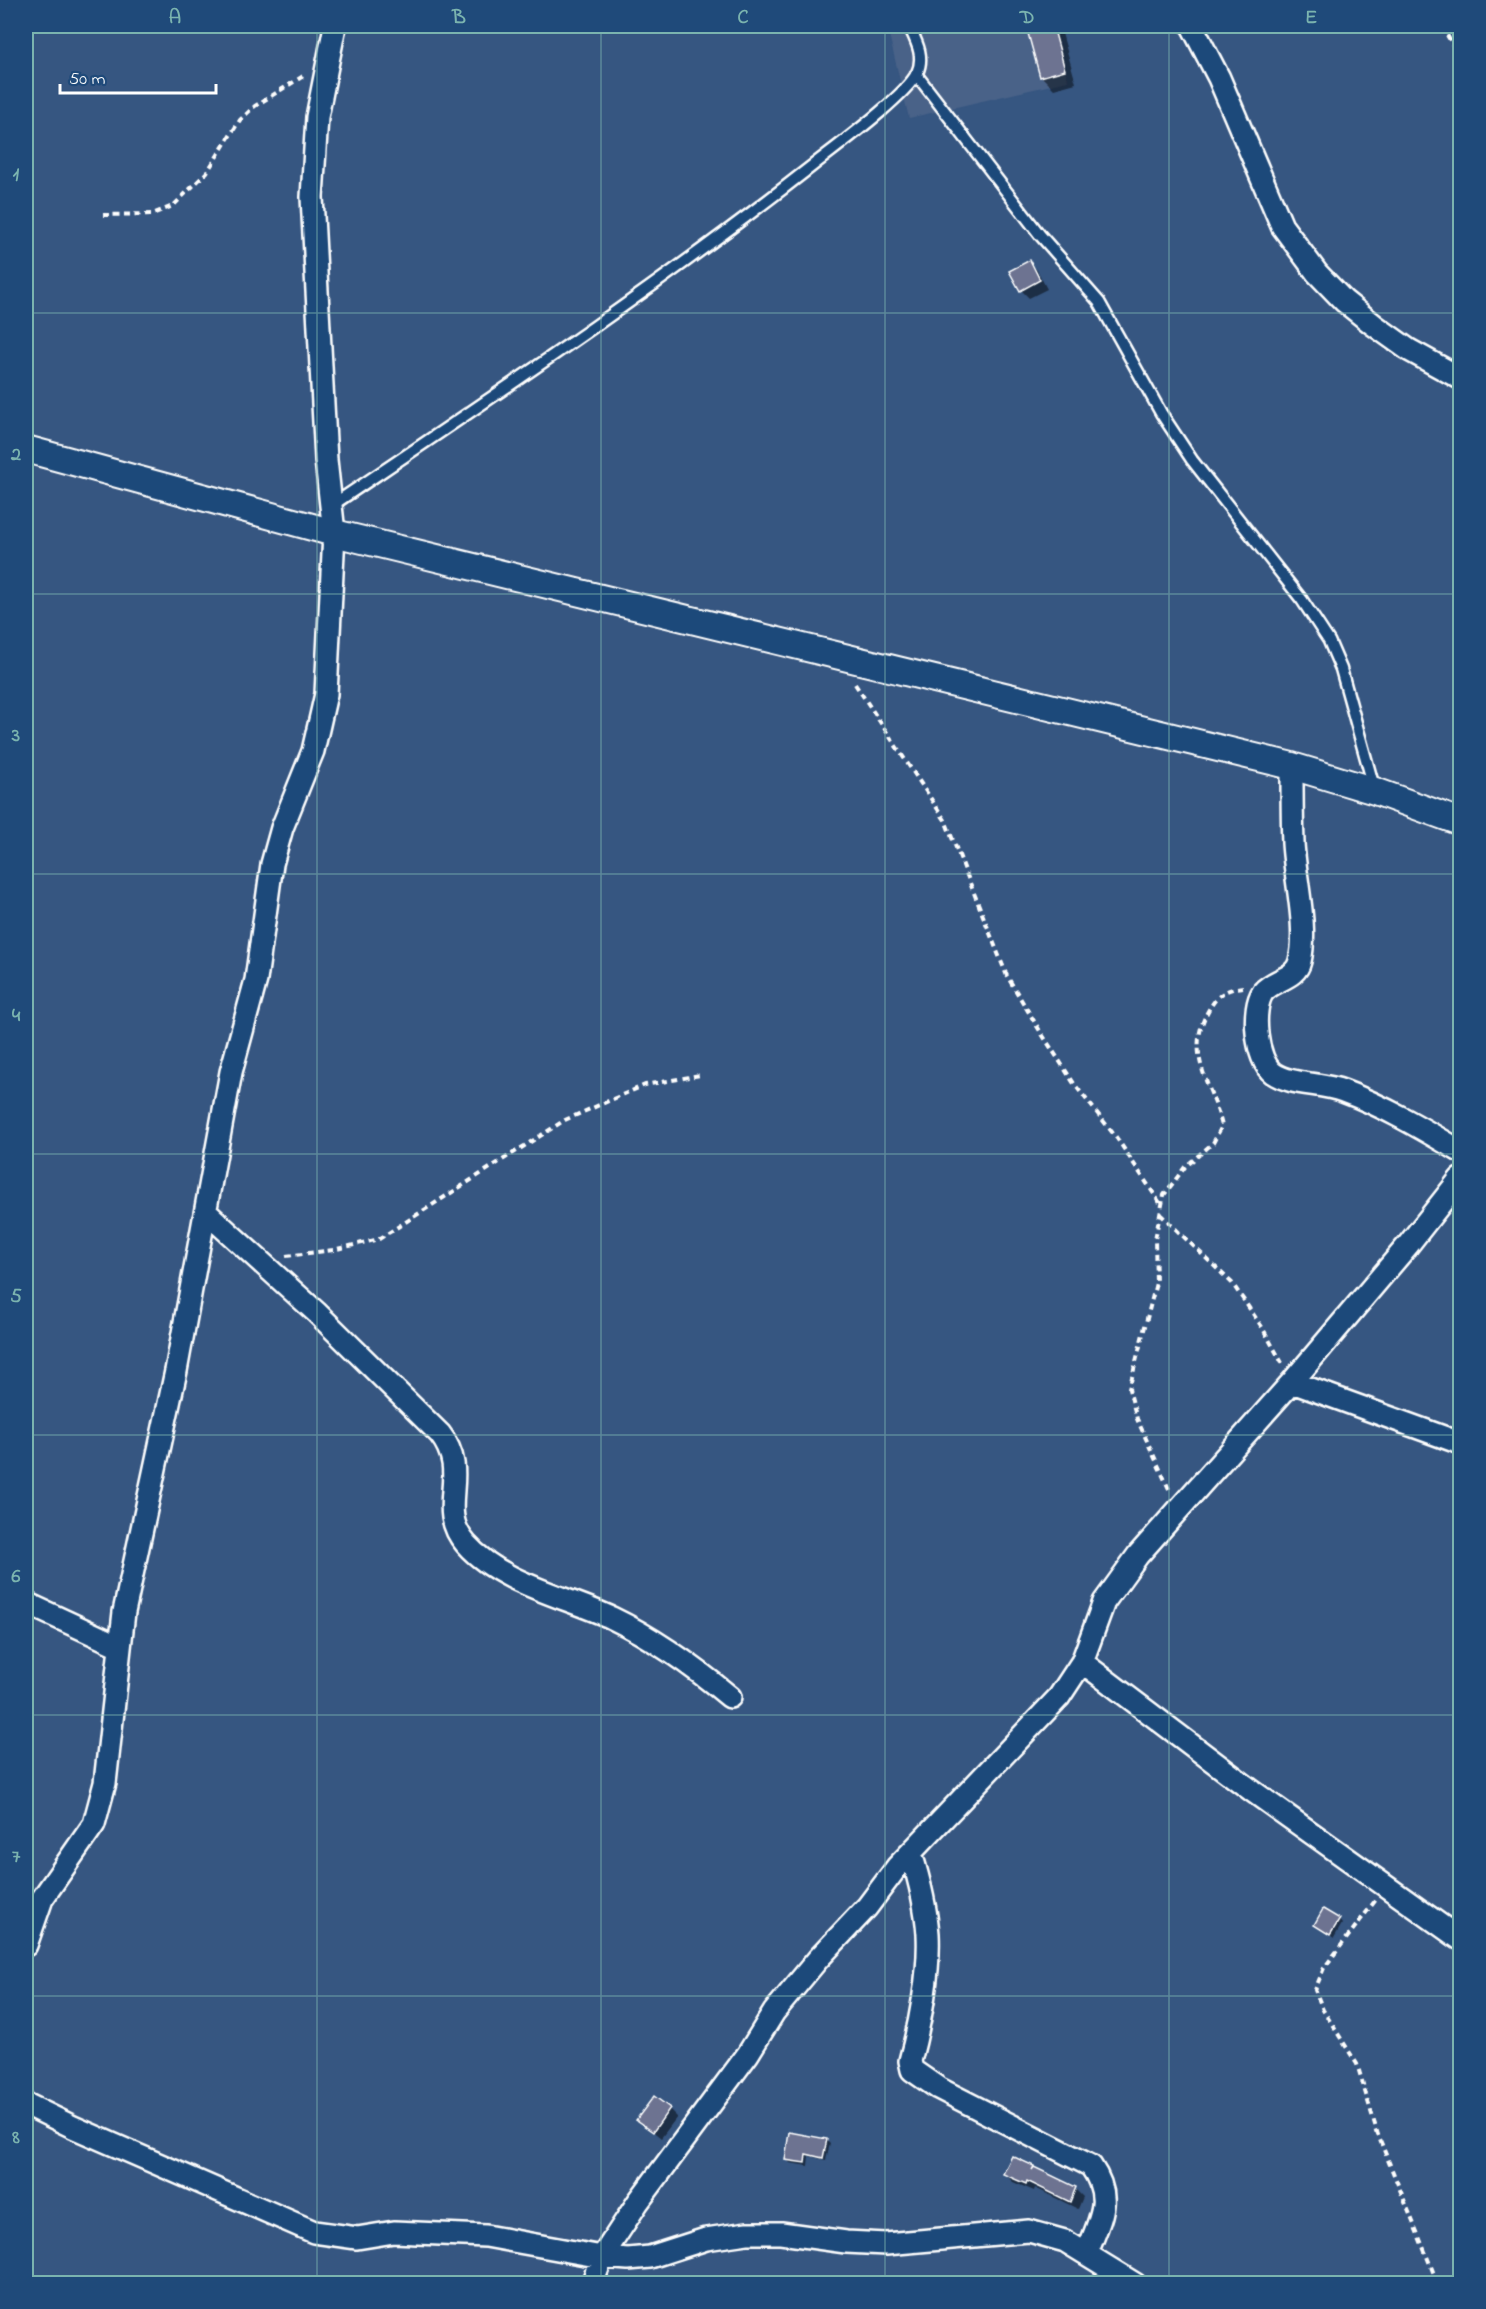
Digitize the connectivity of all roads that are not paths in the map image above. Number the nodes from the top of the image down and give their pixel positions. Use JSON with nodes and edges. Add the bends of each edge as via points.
{"nodes":[{"id":1,"x":335,"y":26,"type":"edge"},
{"id":2,"x":909,"y":26,"type":"edge"},
{"id":3,"x":1192,"y":26,"type":"edge"},
{"id":4,"x":916,"y":74,"type":"junction"},
{"id":5,"x":1461,"y":378,"type":"edge"},
{"id":6,"x":26,"y":449,"type":"edge"},
{"id":7,"x":331,"y":506,"type":"junction"},
{"id":8,"x":334,"y":533,"type":"junction"},
{"id":9,"x":1292,"y":766,"type":"junction"},
{"id":10,"x":1376,"y":791,"type":"junction"},
{"id":11,"x":1461,"y":822,"type":"edge"},
{"id":12,"x":1461,"y":1151,"type":"edge"},
{"id":13,"x":1461,"y":1179,"type":"edge"},
{"id":14,"x":206,"y":1212,"type":"junction"},
{"id":15,"x":1292,"y":1382,"type":"junction"},
{"id":16,"x":1461,"y":1443,"type":"edge"},
{"id":17,"x":26,"y":1603,"type":"edge"},
{"id":18,"x":119,"y":1646,"type":"junction"},
{"id":19,"x":1082,"y":1662,"type":"junction"},
{"id":20,"x":730,"y":1697,"type":"dead end"},
{"id":21,"x":911,"y":1852,"type":"junction"},
{"id":22,"x":1461,"y":1939,"type":"edge"},
{"id":23,"x":26,"y":1945,"type":"edge"},
{"id":24,"x":26,"y":2104,"type":"edge"},
{"id":25,"x":1086,"y":2253,"type":"junction"},
{"id":26,"x":602,"y":2257,"type":"junction"},
{"id":27,"x":592,"y":2283,"type":"edge"},
{"id":28,"x":1135,"y":2283,"type":"edge"}],
"edges":[{"from":1,"to":7,"type":"street","via":[[317,117],[312,197]]},
{"from":2,"to":4,"type":"lane","via":[[920,52]]},
{"from":3,"to":5,"type":"street","via":[[1219,78],[1282,226],[1310,263],[1344,301],[1374,325],[1408,350]]},
{"from":4,"to":7,"type":"lane","via":[[879,111],[761,206],[599,324]]},
{"from":4,"to":10,"type":"lane","via":[[1032,225],[1099,302],[1192,460],[1296,592],[1329,641],[1341,669]]},
{"from":6,"to":8,"type":"street"},
{"from":7,"to":8,"type":"street"},
{"from":8,"to":9,"type":"street"},
{"from":8,"to":14,"type":"street","via":[[326,694],[313,751],[272,864],[256,980],[231,1072]]},
{"from":9,"to":10,"type":"street"},
{"from":9,"to":12,"type":"street","via":[[1301,950],[1296,970],[1275,981],[1260,997],[1257,1015],[1264,1064],[1286,1080],[1341,1090]]},
{"from":10,"to":11,"type":"street"},
{"from":13,"to":15,"type":"street"},
{"from":14,"to":18,"type":"street"},
{"from":14,"to":20,"type":"street","via":[[446,1441],[455,1467],[451,1514],[456,1531],[482,1559],[508,1575],[647,1636],[681,1657]]},
{"from":15,"to":16,"type":"street"},
{"from":15,"to":19,"type":"street","via":[[1138,1555],[1104,1602]]},
{"from":17,"to":18,"type":"street"},
{"from":18,"to":23,"type":"street","via":[[105,1783],[97,1814],[42,1899]]},
{"from":19,"to":21,"type":"street","via":[[1059,1697]]},
{"from":19,"to":22,"type":"street","via":[[1385,1888]]},
{"from":21,"to":25,"type":"street","via":[[928,1935],[910,2061],[912,2070],[938,2088],[1091,2166],[1105,2190],[1104,2204]]},
{"from":21,"to":26,"type":"street","via":[[774,2012]]},
{"from":24,"to":26,"type":"street","via":[[314,2232],[357,2238],[394,2232],[486,2236]]},
{"from":25,"to":26,"type":"street","via":[[1065,2241],[1029,2231],[886,2244],[781,2232],[706,2239],[650,2257]]},
{"from":25,"to":28,"type":"street"},
{"from":26,"to":27,"type":"street"}]}
